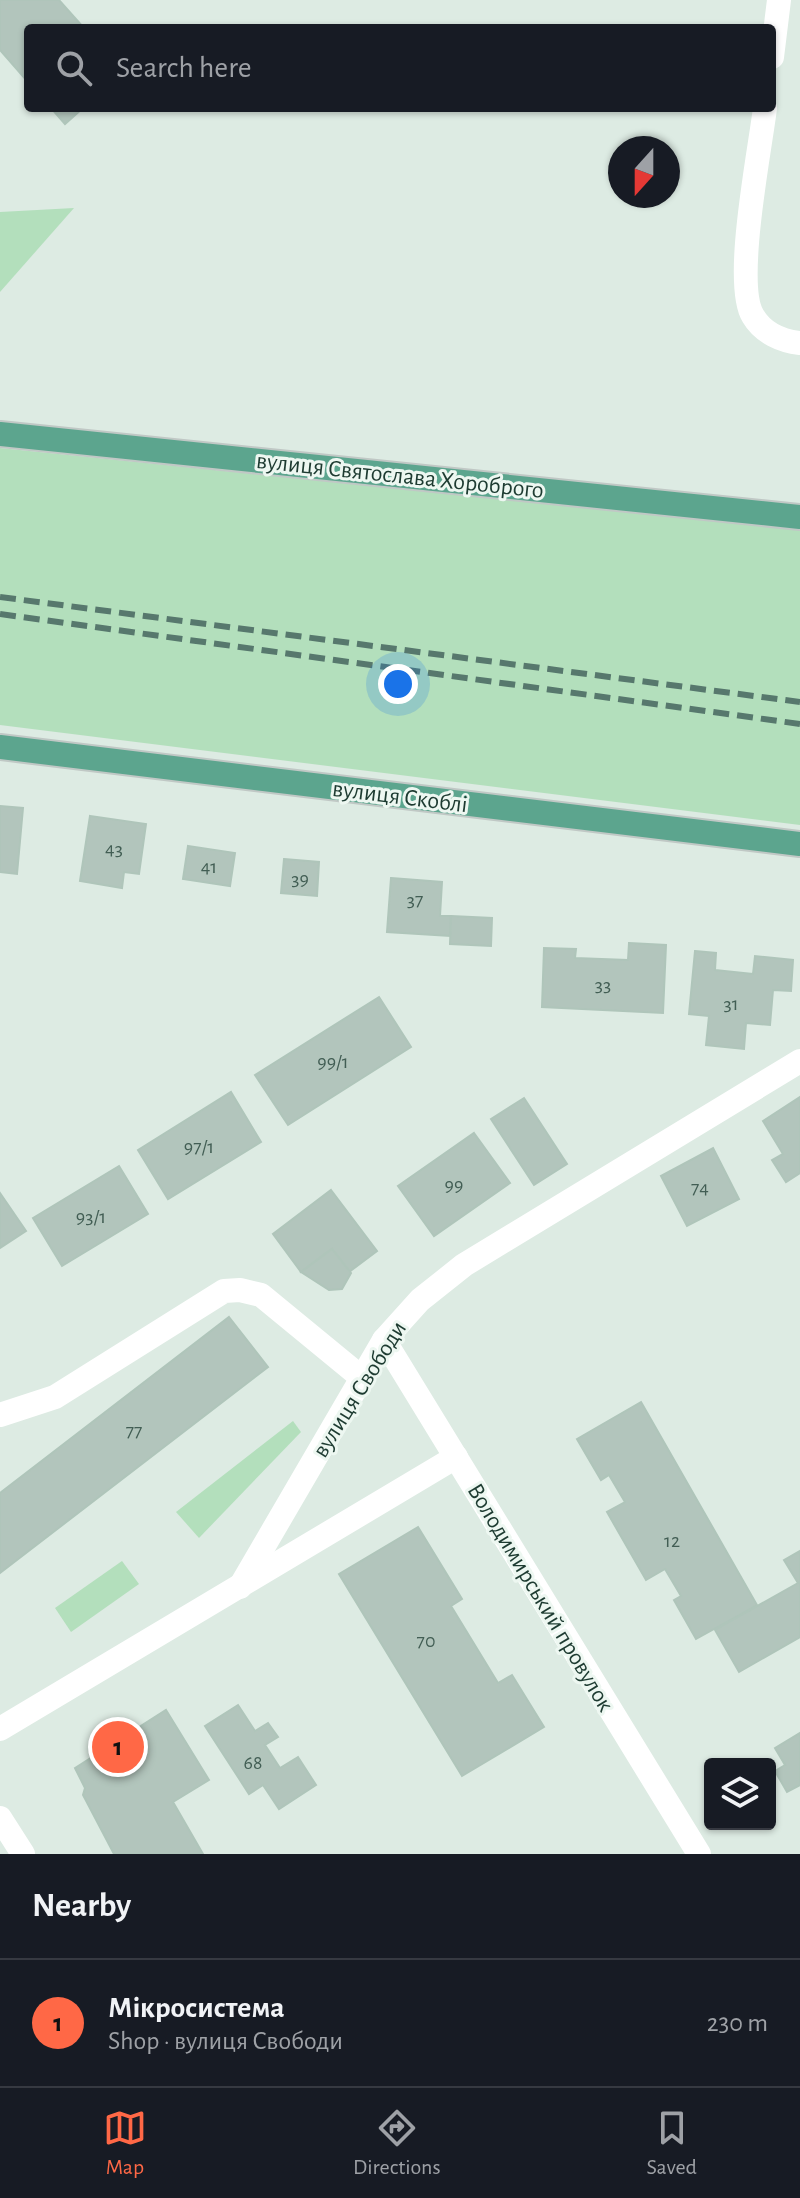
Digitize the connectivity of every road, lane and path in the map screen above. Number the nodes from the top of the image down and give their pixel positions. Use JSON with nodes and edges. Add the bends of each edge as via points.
{"nodes":[{"id":1,"x":779,"y":0,"type":"edge"},
{"id":2,"x":776,"y":24,"type":"edge"},
{"id":3,"x":765,"y":112,"type":"edge"},
{"id":4,"x":800,"y":343,"type":"edge"},
{"id":5,"x":0,"y":434,"type":"edge"},
{"id":6,"x":800,"y":517,"type":"edge"},
{"id":7,"x":0,"y":747,"type":"edge"},
{"id":8,"x":800,"y":844,"type":"edge"},
{"id":9,"x":800,"y":1061,"type":"edge"},
{"id":10,"x":384,"y":1340,"type":"junction"},
{"id":11,"x":362,"y":1378,"type":"junction"},
{"id":12,"x":0,"y":1415,"type":"edge"},
{"id":13,"x":456,"y":1457,"type":"junction"},
{"id":14,"x":240,"y":1587,"type":"junction"},
{"id":15,"x":0,"y":1729,"type":"edge"},
{"id":16,"x":0,"y":1818,"type":"edge"},
{"id":17,"x":23,"y":1854,"type":"edge"},
{"id":18,"x":699,"y":1854,"type":"edge"}],
"edges":[{"from":1,"to":2,"type":"street"},
{"from":3,"to":4,"type":"street","via":[[746,297],[753,316],[770,334]]},
{"from":5,"to":6,"type":"main road","name":"вулиця Святослава Хороброго"},
{"from":7,"to":8,"type":"main road","name":"вулиця Скоблі"},
{"from":9,"to":10,"type":"street","name":"вулиця Свободи","via":[[464,1265],[420,1300]]},
{"from":10,"to":11,"type":"street","name":"вулиця Свободи"},
{"from":10,"to":13,"type":"street","name":"Володимирський провулок"},
{"from":11,"to":12,"type":"street","via":[[261,1295],[224,1291],[55,1397]]},
{"from":11,"to":14,"type":"street","name":"вулиця Свободи"},
{"from":13,"to":14,"type":"street"},
{"from":13,"to":18,"type":"street","name":"Володимирський провулок"},
{"from":14,"to":15,"type":"street","name":"вулиця Свободи"},
{"from":16,"to":17,"type":"street"}]}
